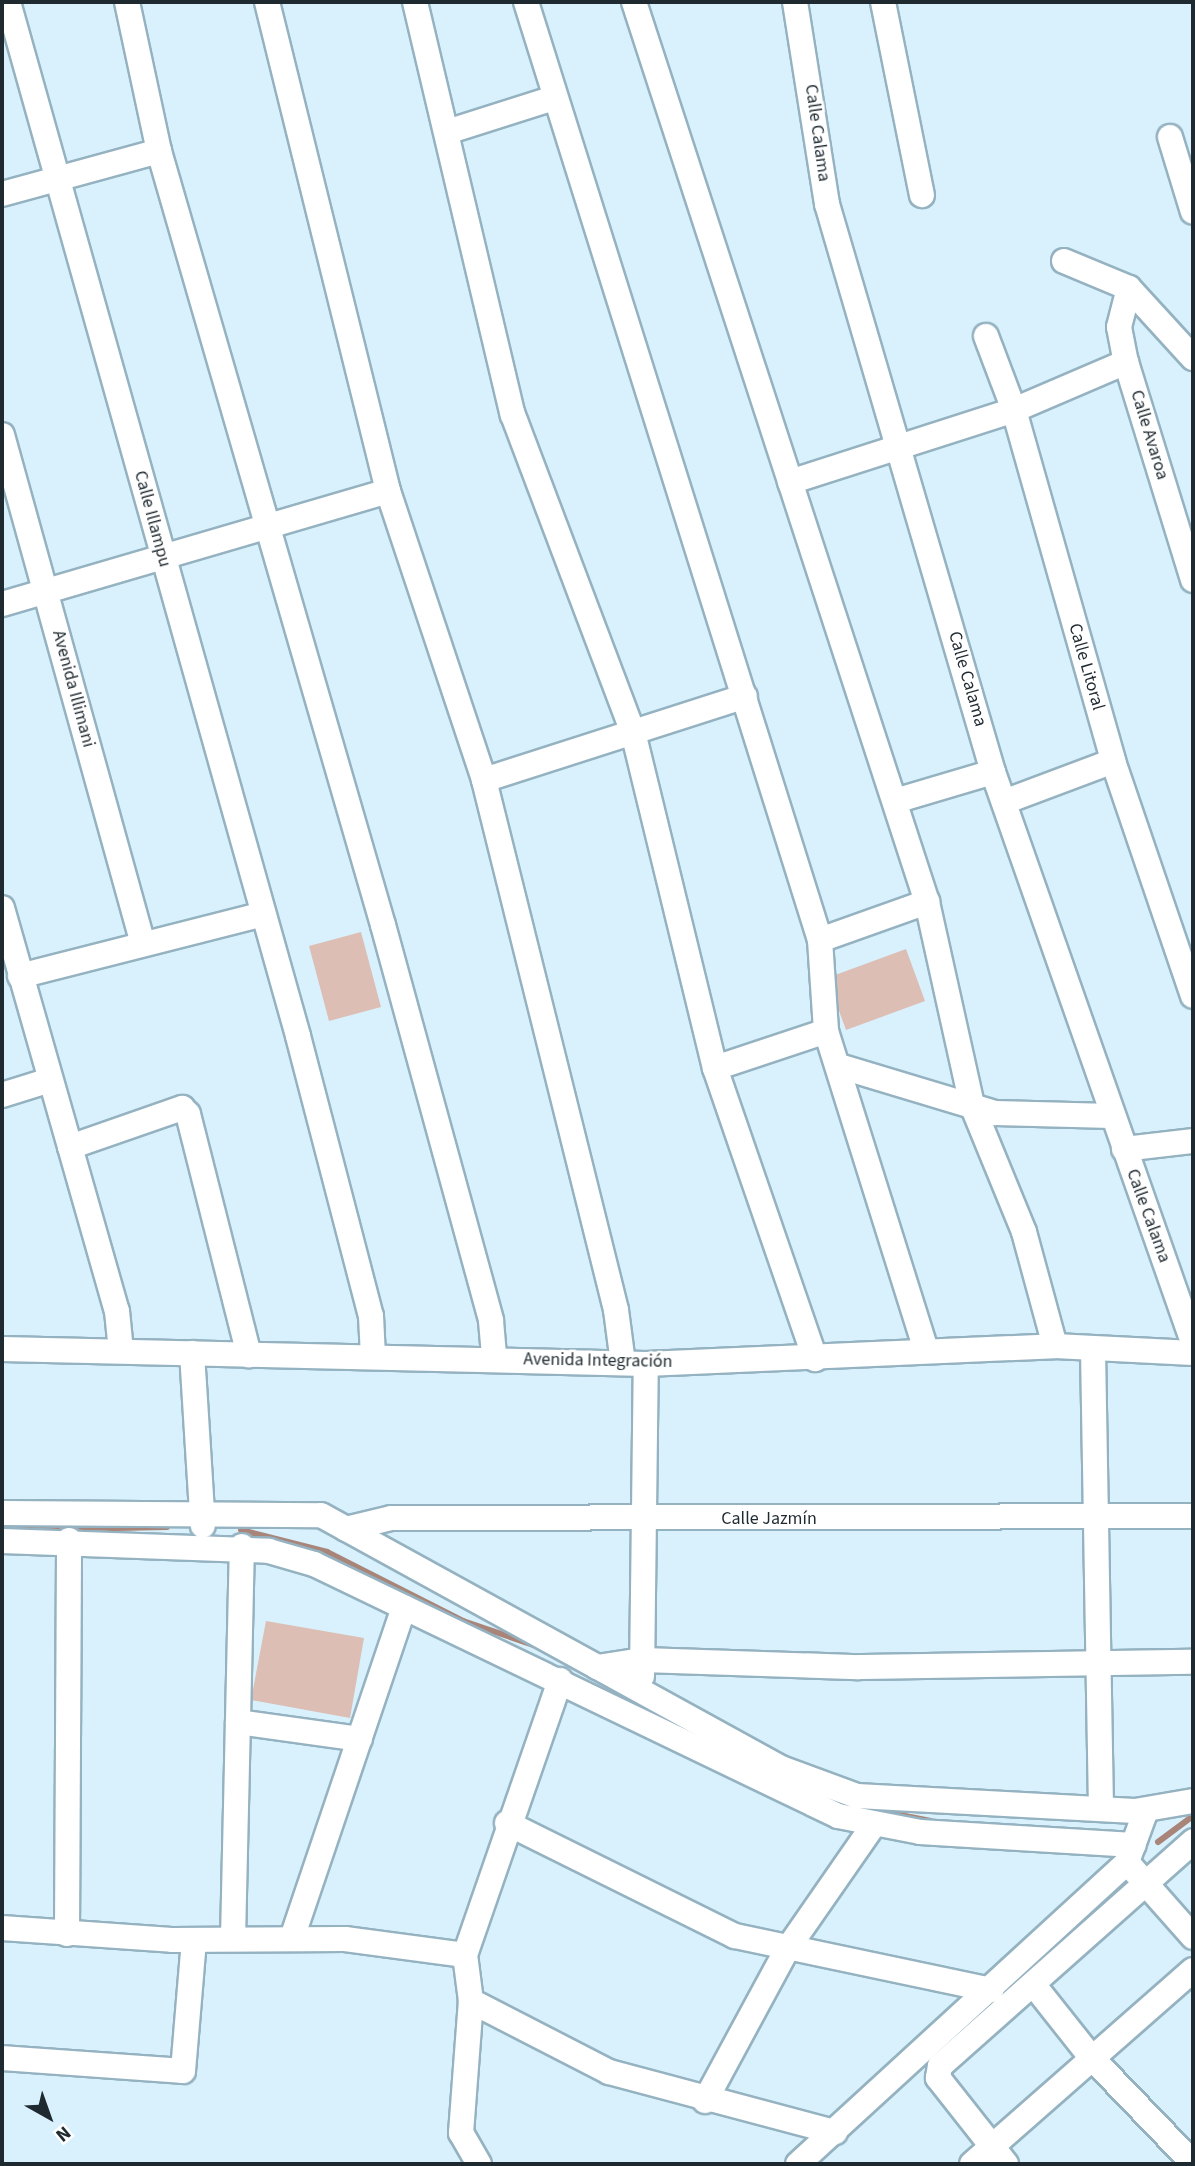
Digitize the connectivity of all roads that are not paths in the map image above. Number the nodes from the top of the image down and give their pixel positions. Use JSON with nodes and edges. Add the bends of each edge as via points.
{"nodes":[{"id":1,"x":8,"y":2,"type":"edge"},
{"id":2,"x":127,"y":2,"type":"edge"},
{"id":3,"x":267,"y":2,"type":"edge"},
{"id":4,"x":415,"y":2,"type":"edge"},
{"id":5,"x":526,"y":2,"type":"edge"},
{"id":6,"x":634,"y":2,"type":"edge"},
{"id":7,"x":795,"y":2,"type":"edge"},
{"id":8,"x":883,"y":2,"type":"edge"},
{"id":9,"x":554,"y":98,"type":"junction"},
{"id":10,"x":450,"y":131,"type":"junction"},
{"id":11,"x":1170,"y":137,"type":"dead end"},
{"id":12,"x":159,"y":151,"type":"junction"},
{"id":13,"x":61,"y":177,"type":"junction"},
{"id":14,"x":2,"y":194,"type":"edge"},
{"id":15,"x":922,"y":195,"type":"dead end"},
{"id":16,"x":1193,"y":212,"type":"edge"},
{"id":17,"x":1064,"y":261,"type":"dead end"},
{"id":18,"x":1129,"y":288,"type":"junction"},
{"id":19,"x":986,"y":336,"type":"dead end"},
{"id":20,"x":1193,"y":358,"type":"edge"},
{"id":21,"x":1126,"y":362,"type":"junction"},
{"id":22,"x":1014,"y":410,"type":"junction"},
{"id":23,"x":2,"y":435,"type":"edge"},
{"id":24,"x":902,"y":444,"type":"junction"},
{"id":25,"x":790,"y":482,"type":"junction"},
{"id":26,"x":388,"y":491,"type":"junction"},
{"id":27,"x":272,"y":529,"type":"junction"},
{"id":28,"x":163,"y":561,"type":"junction"},
{"id":29,"x":1193,"y":580,"type":"edge"},
{"id":30,"x":47,"y":593,"type":"junction"},
{"id":31,"x":2,"y":604,"type":"edge"},
{"id":32,"x":745,"y":696,"type":"junction"},
{"id":33,"x":633,"y":732,"type":"junction"},
{"id":34,"x":1113,"y":761,"type":"junction"},
{"id":35,"x":993,"y":772,"type":"junction"},
{"id":36,"x":484,"y":780,"type":"junction"},
{"id":37,"x":895,"y":802,"type":"junction"},
{"id":38,"x":1004,"y":802,"type":"junction"},
{"id":39,"x":927,"y":902,"type":"junction"},
{"id":40,"x":2,"y":908,"type":"edge"},
{"id":41,"x":264,"y":914,"type":"junction"},
{"id":42,"x":820,"y":940,"type":"junction"},
{"id":43,"x":143,"y":944,"type":"junction"},
{"id":44,"x":20,"y":976,"type":"junction"},
{"id":45,"x":1193,"y":996,"type":"edge"},
{"id":46,"x":826,"y":1031,"type":"junction"},
{"id":47,"x":839,"y":1066,"type":"junction"},
{"id":48,"x":715,"y":1068,"type":"junction"},
{"id":49,"x":47,"y":1081,"type":"junction"},
{"id":50,"x":2,"y":1095,"type":"edge"},
{"id":51,"x":972,"y":1105,"type":"junction"},
{"id":52,"x":1112,"y":1116,"type":"junction"},
{"id":53,"x":1193,"y":1141,"type":"edge"},
{"id":54,"x":70,"y":1147,"type":"junction"},
{"id":55,"x":1124,"y":1150,"type":"junction"},
{"id":56,"x":1193,"y":1342,"type":"edge"},
{"id":57,"x":1055,"y":1346,"type":"junction"},
{"id":58,"x":2,"y":1349,"type":"edge"},
{"id":59,"x":121,"y":1350,"type":"junction"},
{"id":60,"x":1093,"y":1350,"type":"junction"},
{"id":61,"x":926,"y":1351,"type":"junction"},
{"id":62,"x":192,"y":1353,"type":"junction"},
{"id":63,"x":1193,"y":1353,"type":"edge"},
{"id":64,"x":249,"y":1355,"type":"junction"},
{"id":65,"x":373,"y":1357,"type":"junction"},
{"id":66,"x":494,"y":1358,"type":"junction"},
{"id":67,"x":815,"y":1359,"type":"junction"},
{"id":68,"x":635,"y":1364,"type":"junction"},
{"id":69,"x":204,"y":1511,"type":"junction"},
{"id":70,"x":2,"y":1513,"type":"edge"},
{"id":71,"x":1193,"y":1516,"type":"edge"},
{"id":72,"x":1095,"y":1517,"type":"junction"},
{"id":73,"x":644,"y":1519,"type":"junction"},
{"id":74,"x":346,"y":1529,"type":"junction"},
{"id":75,"x":69,"y":1540,"type":"junction"},
{"id":76,"x":2,"y":1541,"type":"edge"},
{"id":77,"x":202,"y":1544,"type":"junction"},
{"id":78,"x":242,"y":1546,"type":"junction"},
{"id":79,"x":404,"y":1607,"type":"junction"},
{"id":80,"x":643,"y":1660,"type":"junction"},
{"id":81,"x":1096,"y":1661,"type":"junction"},
{"id":82,"x":1193,"y":1662,"type":"edge"},
{"id":83,"x":599,"y":1666,"type":"junction"},
{"id":84,"x":566,"y":1683,"type":"junction"},
{"id":85,"x":640,"y":1691,"type":"junction"},
{"id":86,"x":238,"y":1722,"type":"junction"},
{"id":87,"x":360,"y":1739,"type":"junction"},
{"id":88,"x":1193,"y":1801,"type":"edge"},
{"id":89,"x":1101,"y":1809,"type":"junction"},
{"id":90,"x":1146,"y":1810,"type":"junction"},
{"id":91,"x":508,"y":1823,"type":"junction"},
{"id":92,"x":873,"y":1826,"type":"junction"},
{"id":93,"x":1193,"y":1841,"type":"edge"},
{"id":94,"x":1134,"y":1862,"type":"junction"},
{"id":95,"x":2,"y":1928,"type":"edge"},
{"id":96,"x":67,"y":1934,"type":"junction"},
{"id":97,"x":1193,"y":1937,"type":"edge"},
{"id":98,"x":292,"y":1938,"type":"junction"},
{"id":99,"x":233,"y":1939,"type":"junction"},
{"id":100,"x":194,"y":1940,"type":"junction"},
{"id":101,"x":786,"y":1951,"type":"junction"},
{"id":102,"x":466,"y":1955,"type":"junction"},
{"id":103,"x":1193,"y":1970,"type":"edge"},
{"id":104,"x":1033,"y":1984,"type":"junction"},
{"id":105,"x":990,"y":1990,"type":"junction"},
{"id":106,"x":471,"y":2001,"type":"junction"},
{"id":107,"x":1090,"y":2056,"type":"junction"},
{"id":108,"x":2,"y":2059,"type":"edge"},
{"id":109,"x":705,"y":2101,"type":"junction"},
{"id":110,"x":835,"y":2132,"type":"junction"},
{"id":111,"x":999,"y":2156,"type":"edge"},
{"id":112,"x":1193,"y":2163,"type":"edge"},
{"id":113,"x":479,"y":2164,"type":"edge"},
{"id":114,"x":800,"y":2164,"type":"edge"},
{"id":115,"x":972,"y":2164,"type":"edge"}],
"edges":[{"from":1,"to":13,"type":"street","name":"Calle Illampu"},
{"from":2,"to":12,"type":"street"},
{"from":3,"to":26,"type":"street"},
{"from":4,"to":10,"type":"street"},
{"from":5,"to":9,"type":"street"},
{"from":6,"to":25,"type":"street"},
{"from":7,"to":24,"type":"street","name":"Calle Calama","via":[[827,204]]},
{"from":8,"to":15,"type":"street"},
{"from":9,"to":10,"type":"street"},
{"from":9,"to":32,"type":"street"},
{"from":10,"to":33,"type":"street","via":[[513,415]]},
{"from":11,"to":16,"type":"street"},
{"from":12,"to":13,"type":"street"},
{"from":12,"to":27,"type":"street"},
{"from":13,"to":14,"type":"street"},
{"from":13,"to":28,"type":"street","name":"Calle Illampu"},
{"from":17,"to":18,"type":"street"},
{"from":18,"to":20,"type":"street"},
{"from":18,"to":21,"type":"street","name":"Calle Avaroa","via":[[1119,327]]},
{"from":19,"to":22,"type":"street","name":"Calle Litoral"},
{"from":21,"to":22,"type":"street"},
{"from":21,"to":29,"type":"street","name":"Calle Avaroa"},
{"from":22,"to":24,"type":"street"},
{"from":22,"to":34,"type":"street","name":"Calle Litoral"},
{"from":23,"to":30,"type":"street","name":"Avenida Illimani"},
{"from":24,"to":25,"type":"street"},
{"from":24,"to":35,"type":"street","name":"Calle Calama"},
{"from":25,"to":37,"type":"street"},
{"from":26,"to":27,"type":"street"},
{"from":26,"to":36,"type":"street"},
{"from":27,"to":28,"type":"street"},
{"from":27,"to":66,"type":"street","via":[[487,1308]]},
{"from":28,"to":30,"type":"street"},
{"from":28,"to":41,"type":"street","name":"Calle Illampu"},
{"from":30,"to":31,"type":"street"},
{"from":30,"to":43,"type":"street","name":"Avenida Illimani"},
{"from":32,"to":33,"type":"street"},
{"from":32,"to":42,"type":"street"},
{"from":33,"to":36,"type":"street"},
{"from":33,"to":48,"type":"street"},
{"from":34,"to":38,"type":"street"},
{"from":34,"to":45,"type":"street","name":"Calle Litoral"},
{"from":35,"to":37,"type":"street"},
{"from":35,"to":38,"type":"street","name":"Calle Calama"},
{"from":36,"to":68,"type":"street","via":[[616,1310]]},
{"from":37,"to":39,"type":"street"},
{"from":38,"to":52,"type":"street","name":"Calle Calama"},
{"from":39,"to":42,"type":"street"},
{"from":39,"to":51,"type":"street"},
{"from":40,"to":44,"type":"street"},
{"from":41,"to":43,"type":"street"},
{"from":41,"to":65,"type":"street","name":"Calle Illampu","via":[[371,1316]]},
{"from":42,"to":46,"type":"street"},
{"from":43,"to":44,"type":"street"},
{"from":44,"to":49,"type":"street"},
{"from":46,"to":47,"type":"street"},
{"from":46,"to":48,"type":"street"},
{"from":47,"to":51,"type":"street"},
{"from":47,"to":61,"type":"street"},
{"from":48,"to":67,"type":"street"},
{"from":49,"to":50,"type":"street"},
{"from":49,"to":54,"type":"street"},
{"from":51,"to":52,"type":"street","via":[[1025,1117]]},
{"from":51,"to":57,"type":"street","via":[[1024,1232]]},
{"from":52,"to":55,"type":"street","name":"Calle Calama"},
{"from":53,"to":55,"type":"street"},
{"from":54,"to":59,"type":"street","via":[[117,1311]]},
{"from":54,"to":64,"type":"street","via":[[182,1108],[192,1123]]},
{"from":55,"to":56,"type":"street","name":"Calle Calama"},
{"from":57,"to":60,"type":"street","name":"Avenida Integración"},
{"from":57,"to":61,"type":"street","name":"Avenida Integración"},
{"from":58,"to":59,"type":"street","name":"Avenida Integración"},
{"from":59,"to":62,"type":"street","name":"Avenida Integración"},
{"from":60,"to":63,"type":"street","name":"Avenida Integración"},
{"from":60,"to":72,"type":"street"},
{"from":61,"to":67,"type":"street","name":"Avenida Integración"},
{"from":62,"to":64,"type":"street","name":"Avenida Integración"},
{"from":62,"to":69,"type":"street"},
{"from":64,"to":65,"type":"street","name":"Avenida Integración"},
{"from":65,"to":66,"type":"street","name":"Avenida Integración"},
{"from":66,"to":68,"type":"street","name":"Avenida Integración"},
{"from":67,"to":68,"type":"street","name":"Avenida Integración"},
{"from":68,"to":73,"type":"street"},
{"from":69,"to":70,"type":"street"},
{"from":69,"to":74,"type":"street","via":[[321,1516]]},
{"from":69,"to":77,"type":"street"},
{"from":71,"to":72,"type":"street","name":"Calle Jazmín"},
{"from":72,"to":73,"type":"street","name":"Calle Jazmín"},
{"from":72,"to":81,"type":"street"},
{"from":73,"to":74,"type":"street","name":"Calle Jazmín","via":[[391,1518]]},
{"from":73,"to":80,"type":"street"},
{"from":74,"to":83,"type":"street","via":[[390,1558]]},
{"from":75,"to":76,"type":"street"},
{"from":75,"to":77,"type":"street"},
{"from":75,"to":96,"type":"street"},
{"from":77,"to":78,"type":"street"},
{"from":78,"to":79,"type":"street","via":[[314,1564]]},
{"from":78,"to":86,"type":"street"},
{"from":79,"to":84,"type":"street"},
{"from":79,"to":87,"type":"street"},
{"from":80,"to":81,"type":"street","via":[[859,1667]]},
{"from":80,"to":83,"type":"street"},
{"from":80,"to":85,"type":"street"},
{"from":81,"to":82,"type":"street"},
{"from":81,"to":89,"type":"street"},
{"from":83,"to":84,"type":"street"},
{"from":83,"to":85,"type":"street"},
{"from":84,"to":91,"type":"street"},
{"from":84,"to":92,"type":"street","via":[[783,1794]]},
{"from":85,"to":89,"type":"street","via":[[781,1768],[857,1796]]},
{"from":86,"to":87,"type":"street"},
{"from":86,"to":99,"type":"street"},
{"from":87,"to":98,"type":"street"},
{"from":88,"to":90,"type":"street"},
{"from":89,"to":90,"type":"street"},
{"from":90,"to":94,"type":"street"},
{"from":91,"to":101,"type":"street","via":[[664,1906]]},
{"from":91,"to":102,"type":"street"},
{"from":92,"to":94,"type":"street"},
{"from":92,"to":101,"type":"street"},
{"from":93,"to":94,"type":"street"},
{"from":94,"to":97,"type":"street"},
{"from":94,"to":104,"type":"street"},
{"from":94,"to":105,"type":"street"},
{"from":95,"to":96,"type":"street"},
{"from":96,"to":100,"type":"street"},
{"from":98,"to":99,"type":"street"},
{"from":98,"to":102,"type":"street"},
{"from":99,"to":100,"type":"street"},
{"from":100,"to":108,"type":"street","via":[[183,2071]]},
{"from":101,"to":105,"type":"street"},
{"from":101,"to":109,"type":"street"},
{"from":102,"to":106,"type":"street"},
{"from":103,"to":107,"type":"street"},
{"from":104,"to":107,"type":"street"},
{"from":104,"to":111,"type":"street","via":[[940,2066],[938,2078]]},
{"from":105,"to":110,"type":"street"},
{"from":106,"to":109,"type":"street","via":[[610,2072]]},
{"from":106,"to":113,"type":"street","via":[[461,2133]]},
{"from":107,"to":111,"type":"street"},
{"from":107,"to":112,"type":"street"},
{"from":109,"to":110,"type":"street"},
{"from":110,"to":114,"type":"street"},
{"from":111,"to":115,"type":"street"}]}
